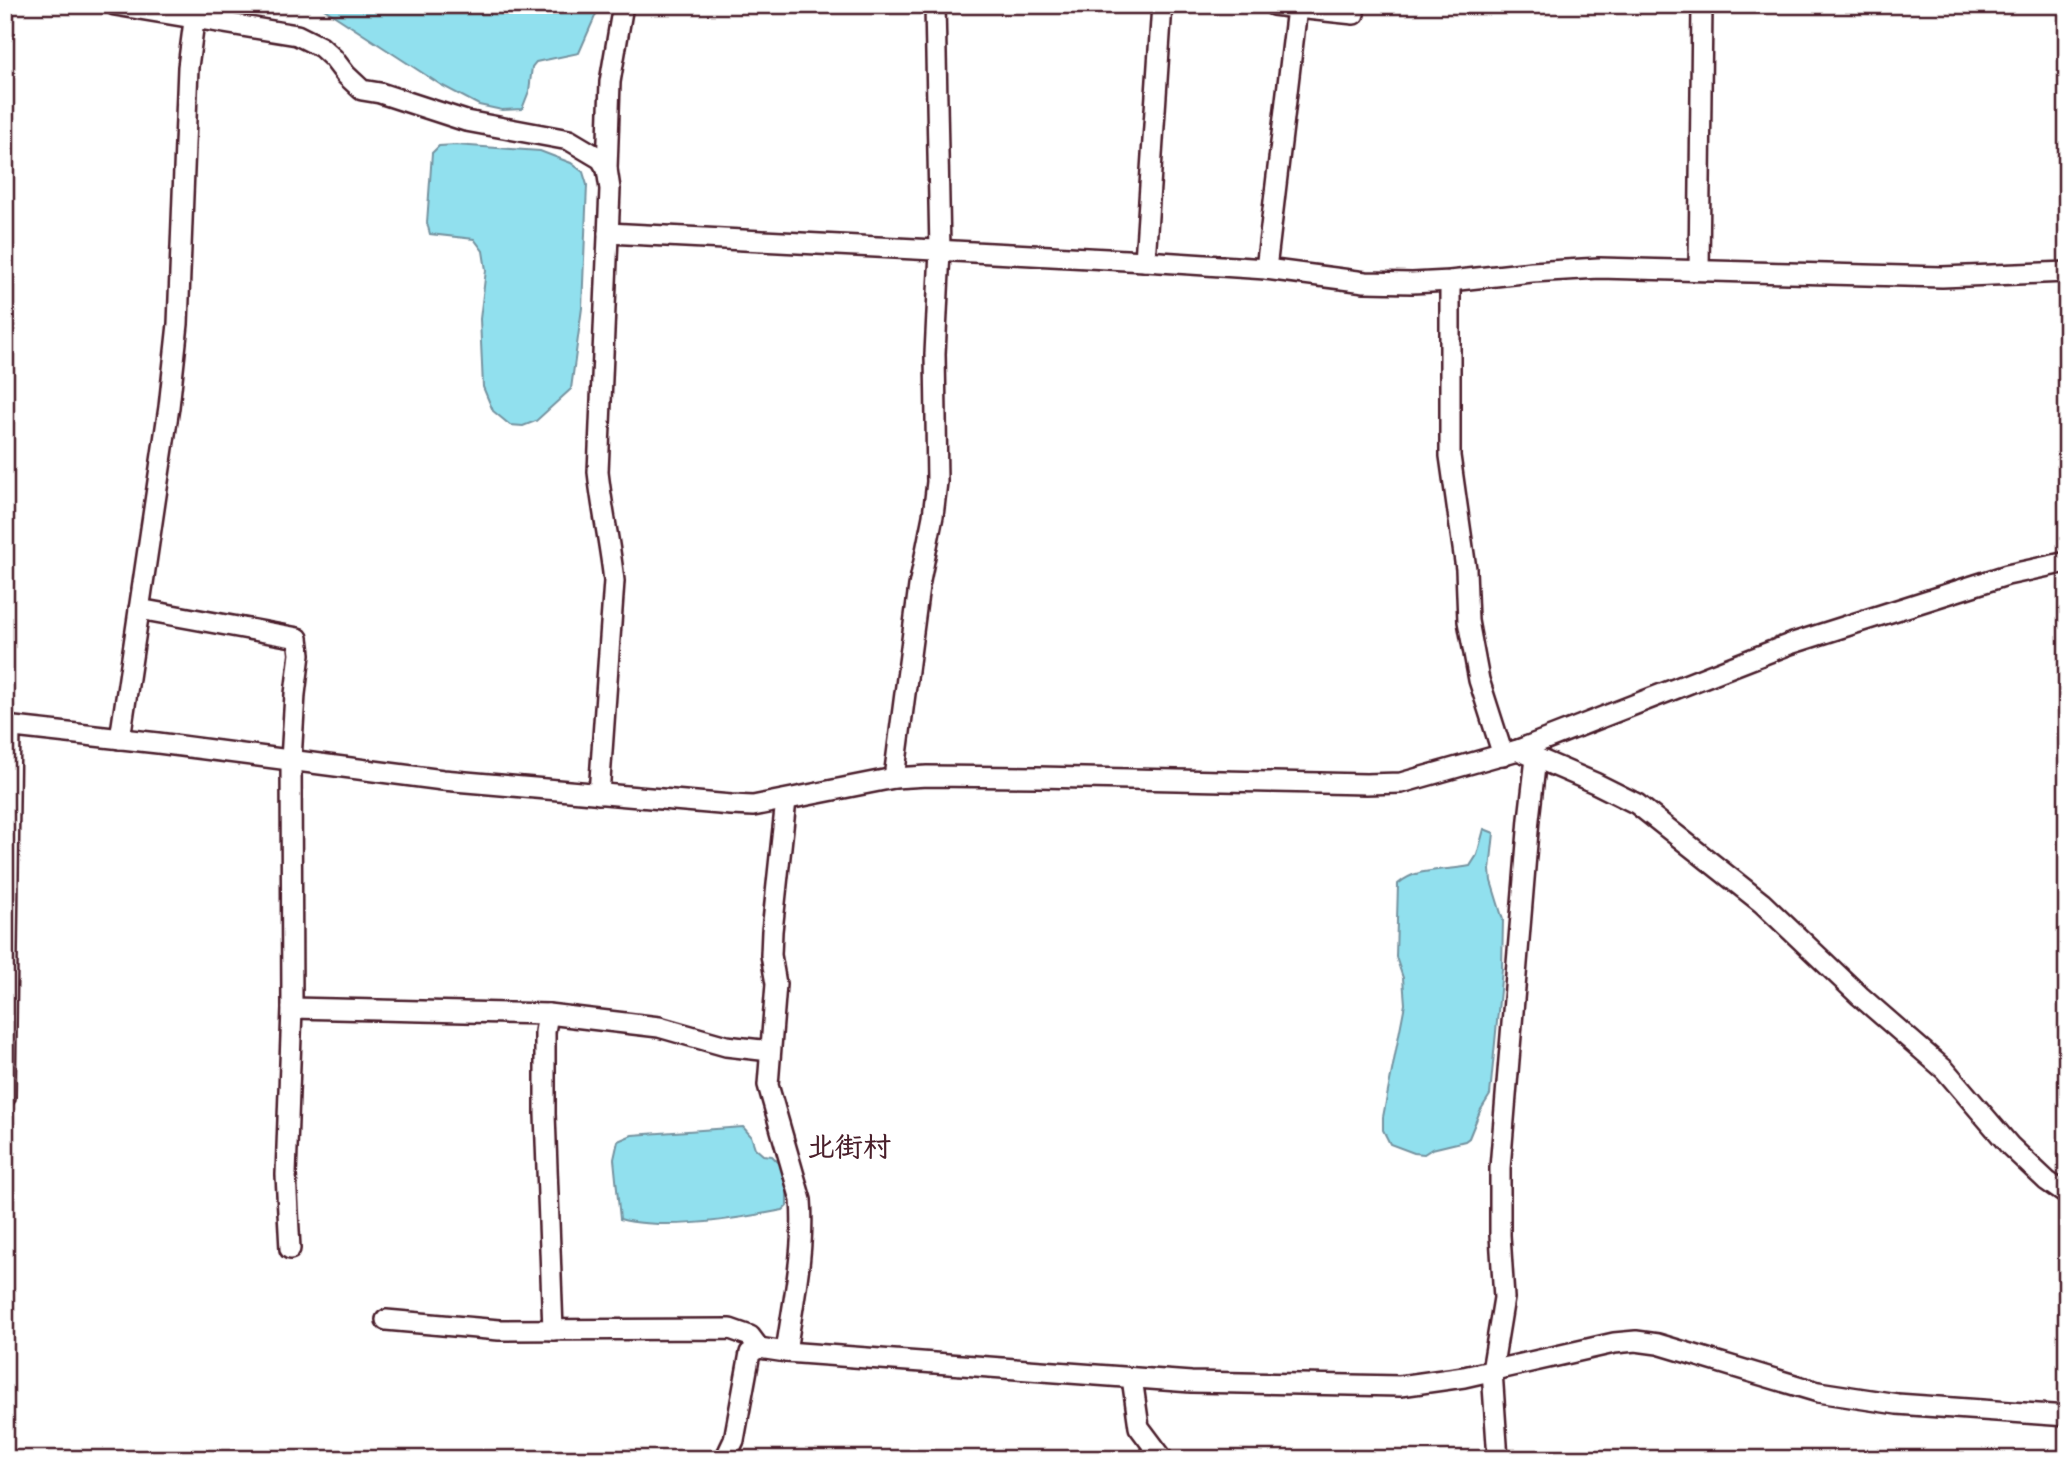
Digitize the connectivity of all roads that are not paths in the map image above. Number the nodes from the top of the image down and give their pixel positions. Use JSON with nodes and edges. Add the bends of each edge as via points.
{"nodes":[{"id":1,"x":115,"y":5,"type":"edge"},
{"id":2,"x":623,"y":5,"type":"edge"},
{"id":3,"x":935,"y":5,"type":"edge"},
{"id":4,"x":1162,"y":5,"type":"edge"},
{"id":5,"x":1273,"y":5,"type":"edge"},
{"id":6,"x":1355,"y":5,"type":"edge"},
{"id":7,"x":1702,"y":5,"type":"edge"},
{"id":8,"x":1297,"y":8,"type":"junction"},
{"id":9,"x":195,"y":12,"type":"edge"},
{"id":10,"x":607,"y":169,"type":"junction"},
{"id":11,"x":608,"y":233,"type":"junction"},
{"id":12,"x":940,"y":251,"type":"junction"},
{"id":13,"x":1145,"y":261,"type":"junction"},
{"id":14,"x":1266,"y":269,"type":"junction"},
{"id":15,"x":1699,"y":270,"type":"junction"},
{"id":16,"x":2067,"y":272,"type":"edge"},
{"id":17,"x":1450,"y":281,"type":"junction"},
{"id":18,"x":2067,"y":562,"type":"edge"},
{"id":19,"x":139,"y":609,"type":"junction"},
{"id":20,"x":8,"y":726,"type":"edge"},
{"id":21,"x":120,"y":739,"type":"junction"},
{"id":22,"x":1510,"y":752,"type":"junction"},
{"id":23,"x":1536,"y":758,"type":"junction"},
{"id":24,"x":291,"y":760,"type":"junction"},
{"id":25,"x":894,"y":778,"type":"junction"},
{"id":26,"x":599,"y":794,"type":"junction"},
{"id":27,"x":786,"y":800,"type":"junction"},
{"id":28,"x":292,"y":1008,"type":"junction"},
{"id":29,"x":548,"y":1014,"type":"junction"},
{"id":30,"x":6,"y":1041,"type":"edge"},
{"id":31,"x":770,"y":1051,"type":"junction"},
{"id":32,"x":5,"y":1097,"type":"edge"},
{"id":33,"x":2067,"y":1195,"type":"edge"},
{"id":34,"x":290,"y":1249,"type":"dead end"},
{"id":35,"x":386,"y":1320,"type":"dead end"},
{"id":36,"x":553,"y":1329,"type":"junction"},
{"id":37,"x":759,"y":1348,"type":"junction"},
{"id":38,"x":786,"y":1352,"type":"junction"},
{"id":39,"x":1492,"y":1371,"type":"junction"},
{"id":40,"x":1132,"y":1378,"type":"junction"},
{"id":41,"x":2067,"y":1416,"type":"edge"},
{"id":42,"x":725,"y":1459,"type":"edge"},
{"id":43,"x":1163,"y":1459,"type":"edge"},
{"id":44,"x":1498,"y":1459,"type":"edge"}],
"edges":[{"from":1,"to":9,"type":"street"},
{"from":2,"to":10,"type":"street","via":[[610,82]]},
{"from":3,"to":12,"type":"street"},
{"from":4,"to":13,"type":"street"},
{"from":5,"to":8,"type":"street"},
{"from":6,"to":8,"type":"street","via":[[1354,14]]},
{"from":7,"to":15,"type":"street"},
{"from":8,"to":14,"type":"street"},
{"from":9,"to":10,"type":"street","via":[[297,35],[334,58],[362,90],[466,121],[569,140],[601,159]]},
{"from":9,"to":19,"type":"street","via":[[188,67],[178,324]]},
{"from":10,"to":11,"type":"street"},
{"from":11,"to":12,"type":"street"},
{"from":11,"to":26,"type":"street","via":[[598,472],[614,581]]},
{"from":12,"to":13,"type":"street"},
{"from":12,"to":25,"type":"street","via":[[935,354],[937,482]]},
{"from":13,"to":14,"type":"street"},
{"from":14,"to":17,"type":"street","via":[[1365,282]]},
{"from":15,"to":16,"type":"street","via":[[1942,277]]},
{"from":15,"to":17,"type":"street","via":[[1599,268]]},
{"from":17,"to":22,"type":"street","via":[[1450,456],[1466,569],[1468,621],[1479,680]]},
{"from":18,"to":22,"type":"street","via":[[2007,575],[1790,644]]},
{"from":19,"to":21,"type":"street"},
{"from":19,"to":24,"type":"street","via":[[298,638]]},
{"from":20,"to":21,"type":"street"},
{"from":20,"to":30,"type":"street"},
{"from":21,"to":24,"type":"street"},
{"from":22,"to":23,"type":"street"},
{"from":22,"to":25,"type":"street","via":[[1401,783]]},
{"from":23,"to":33,"type":"street","via":[[1637,804],[1762,903],[1945,1070],[2010,1146]]},
{"from":23,"to":39,"type":"street","via":[[1500,1168],[1504,1298]]},
{"from":24,"to":26,"type":"street"},
{"from":24,"to":28,"type":"street"},
{"from":25,"to":27,"type":"street"},
{"from":26,"to":27,"type":"street","via":[[753,806]]},
{"from":27,"to":31,"type":"street","via":[[772,931],[776,984]]},
{"from":28,"to":29,"type":"street"},
{"from":28,"to":34,"type":"street","via":[[286,1175]]},
{"from":29,"to":31,"type":"street","via":[[659,1027],[726,1046]]},
{"from":29,"to":36,"type":"street","via":[[545,1114]]},
{"from":30,"to":32,"type":"street"},
{"from":31,"to":38,"type":"street","via":[[768,1085],[803,1217]]},
{"from":35,"to":36,"type":"street","via":[[499,1330]]},
{"from":36,"to":37,"type":"street","via":[[730,1329],[750,1336]]},
{"from":37,"to":38,"type":"street"},
{"from":37,"to":42,"type":"street","via":[[750,1353],[734,1440]]},
{"from":38,"to":40,"type":"street"},
{"from":39,"to":40,"type":"street","via":[[1400,1386]]},
{"from":39,"to":41,"type":"street","via":[[1636,1341],[1818,1392],[1897,1404]]},
{"from":39,"to":44,"type":"street"},
{"from":40,"to":43,"type":"street","via":[[1139,1427]]}]}
